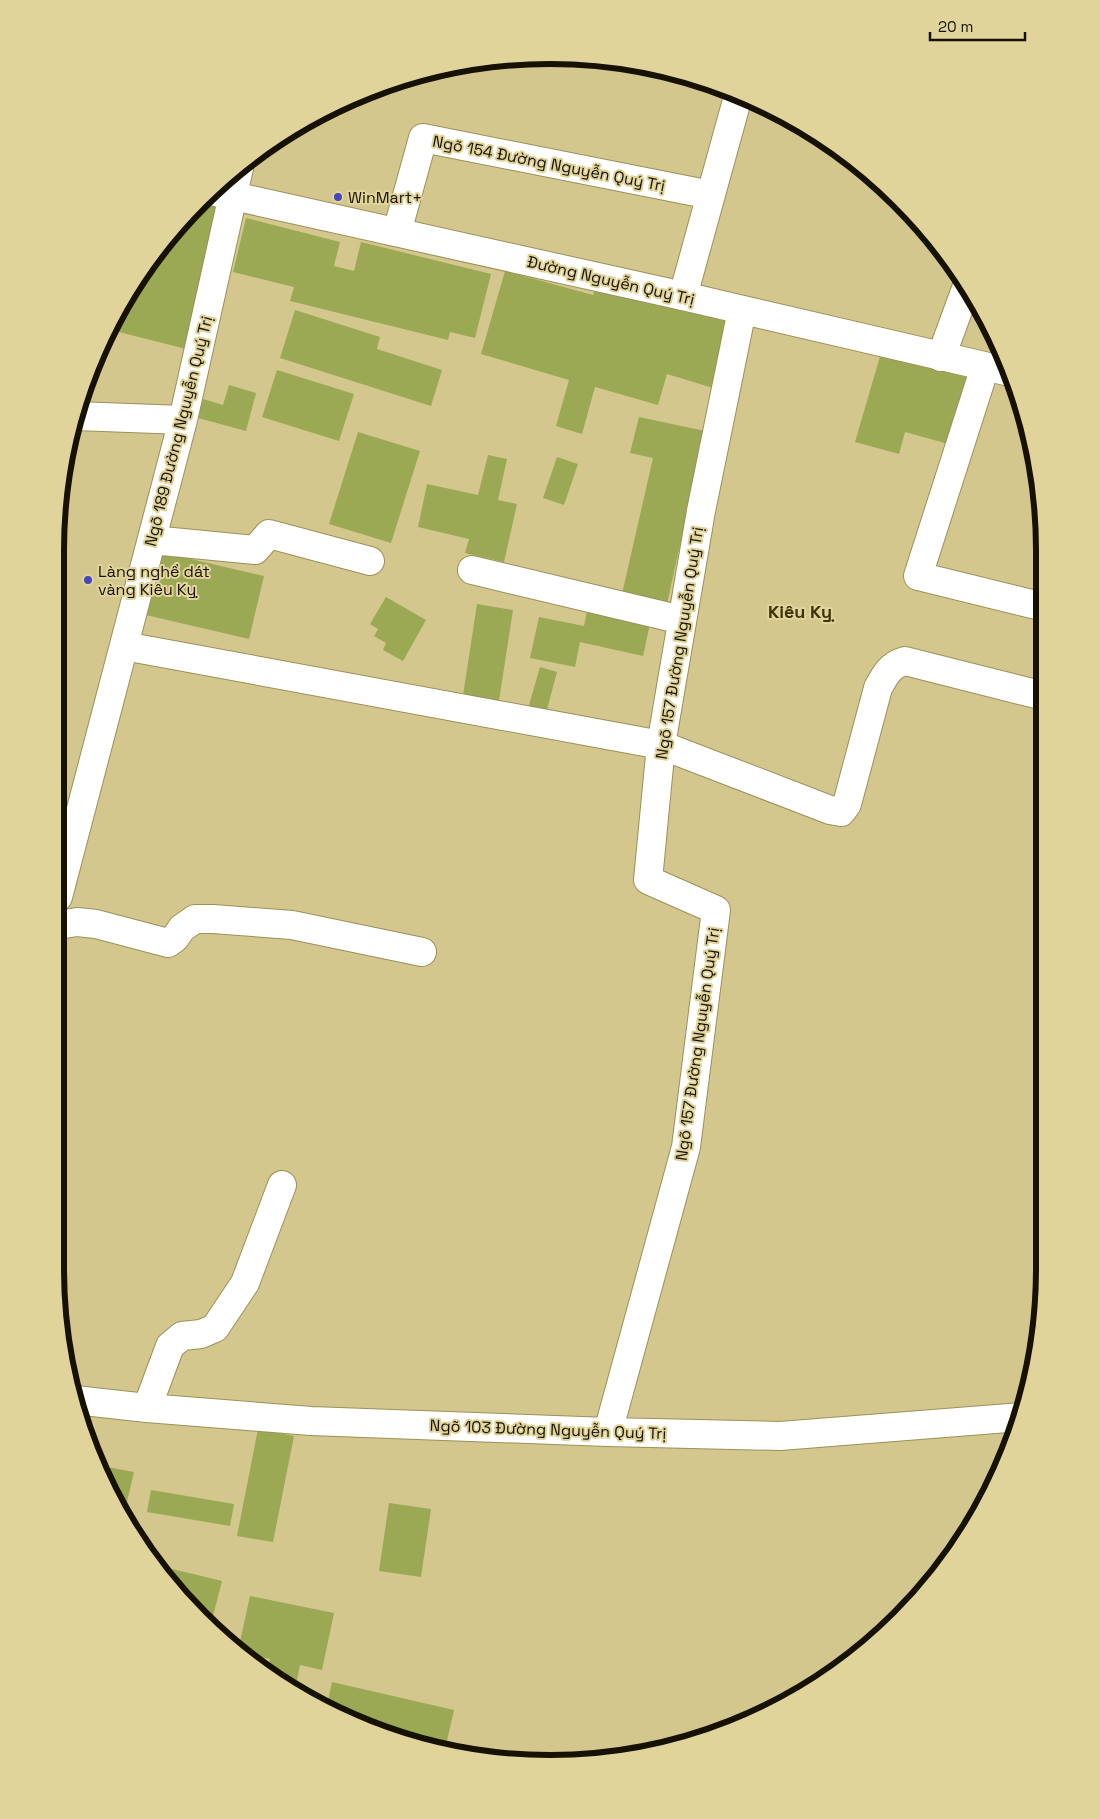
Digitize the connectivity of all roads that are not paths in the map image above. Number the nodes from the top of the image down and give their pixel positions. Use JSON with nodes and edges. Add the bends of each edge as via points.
{"nodes":[{"id":1,"x":737,"y":101,"type":"edge"},
{"id":2,"x":222,"y":193,"type":"edge"},
{"id":3,"x":711,"y":195,"type":"junction"},
{"id":4,"x":397,"y":232,"type":"junction"},
{"id":5,"x":964,"y":295,"type":"edge"},
{"id":6,"x":683,"y":296,"type":"junction"},
{"id":7,"x":742,"y":310,"type":"junction"},
{"id":8,"x":941,"y":357,"type":"junction"},
{"id":9,"x":997,"y":369,"type":"edge"},
{"id":10,"x":83,"y":416,"type":"edge"},
{"id":11,"x":183,"y":420,"type":"junction"},
{"id":12,"x":152,"y":540,"type":"junction"},
{"id":13,"x":370,"y":561,"type":"dead end"},
{"id":14,"x":472,"y":570,"type":"dead end"},
{"id":15,"x":1036,"y":605,"type":"edge"},
{"id":16,"x":682,"y":620,"type":"junction"},
{"id":17,"x":124,"y":646,"type":"junction"},
{"id":18,"x":1036,"y":694,"type":"edge"},
{"id":19,"x":661,"y":745,"type":"junction"},
{"id":20,"x":64,"y":874,"type":"edge"},
{"id":21,"x":64,"y":925,"type":"edge"},
{"id":22,"x":422,"y":952,"type":"dead end"},
{"id":23,"x":282,"y":1185,"type":"dead end"},
{"id":24,"x":82,"y":1401,"type":"edge"},
{"id":25,"x":147,"y":1408,"type":"junction"},
{"id":26,"x":1012,"y":1418,"type":"edge"},
{"id":27,"x":608,"y":1432,"type":"junction"}],
"edges":[{"from":1,"to":3,"type":"street"},
{"from":2,"to":4,"type":"street","name":"Đường Nguyễn Quý Trị"},
{"from":2,"to":11,"type":"street","name":"Ngõ 189 Đường Nguyễn Quý Trị"},
{"from":3,"to":4,"type":"street","name":"Ngõ 154 Đường Nguyễn Quý Trị","via":[[423,138]]},
{"from":3,"to":6,"type":"street"},
{"from":4,"to":6,"type":"street","name":"Đường Nguyễn Quý Trị"},
{"from":5,"to":8,"type":"street"},
{"from":6,"to":7,"type":"street","name":"Đường Nguyễn Quý Trị"},
{"from":7,"to":8,"type":"street","name":"Đường Nguyễn Quý Trị"},
{"from":7,"to":16,"type":"street","name":"Ngõ 157 Đường Nguyễn Quý Trị"},
{"from":8,"to":9,"type":"street","name":"Đường Nguyễn Quý Trị"},
{"from":9,"to":15,"type":"street","via":[[918,576]]},
{"from":10,"to":11,"type":"street"},
{"from":11,"to":12,"type":"street","name":"Ngõ 189 Đường Nguyễn Quý Trị"},
{"from":12,"to":13,"type":"street","via":[[255,550],[269,534]]},
{"from":12,"to":17,"type":"street","name":"Ngõ 189 Đường Nguyễn Quý Trị"},
{"from":14,"to":16,"type":"street"},
{"from":16,"to":19,"type":"street","name":"Ngõ 157 Đường Nguyễn Quý Trị"},
{"from":17,"to":19,"type":"street"},
{"from":17,"to":20,"type":"street","name":"Ngõ 189 Đường Nguyễn Quý Trị"},
{"from":18,"to":19,"type":"street","via":[[905,661],[894,664],[878,688],[847,804],[841,812]]},
{"from":19,"to":27,"type":"street","name":"Ngõ 157 Đường Nguyễn Quý Trị","via":[[648,880],[716,910],[686,1147]]},
{"from":21,"to":22,"type":"street","via":[[96,924],[168,943],[195,919],[272,923]]},
{"from":23,"to":25,"type":"street","via":[[244,1283],[215,1328],[201,1334],[182,1336],[170,1346]]},
{"from":24,"to":25,"type":"street","name":"Ngõ 103 Đường Nguyễn Quý Trị"},
{"from":25,"to":27,"type":"street","name":"Ngõ 103 Đường Nguyễn Quý Trị","via":[[311,1421]]},
{"from":26,"to":27,"type":"street","name":"Ngõ 103 Đường Nguyễn Quý Trị","via":[[780,1436]]}]}
